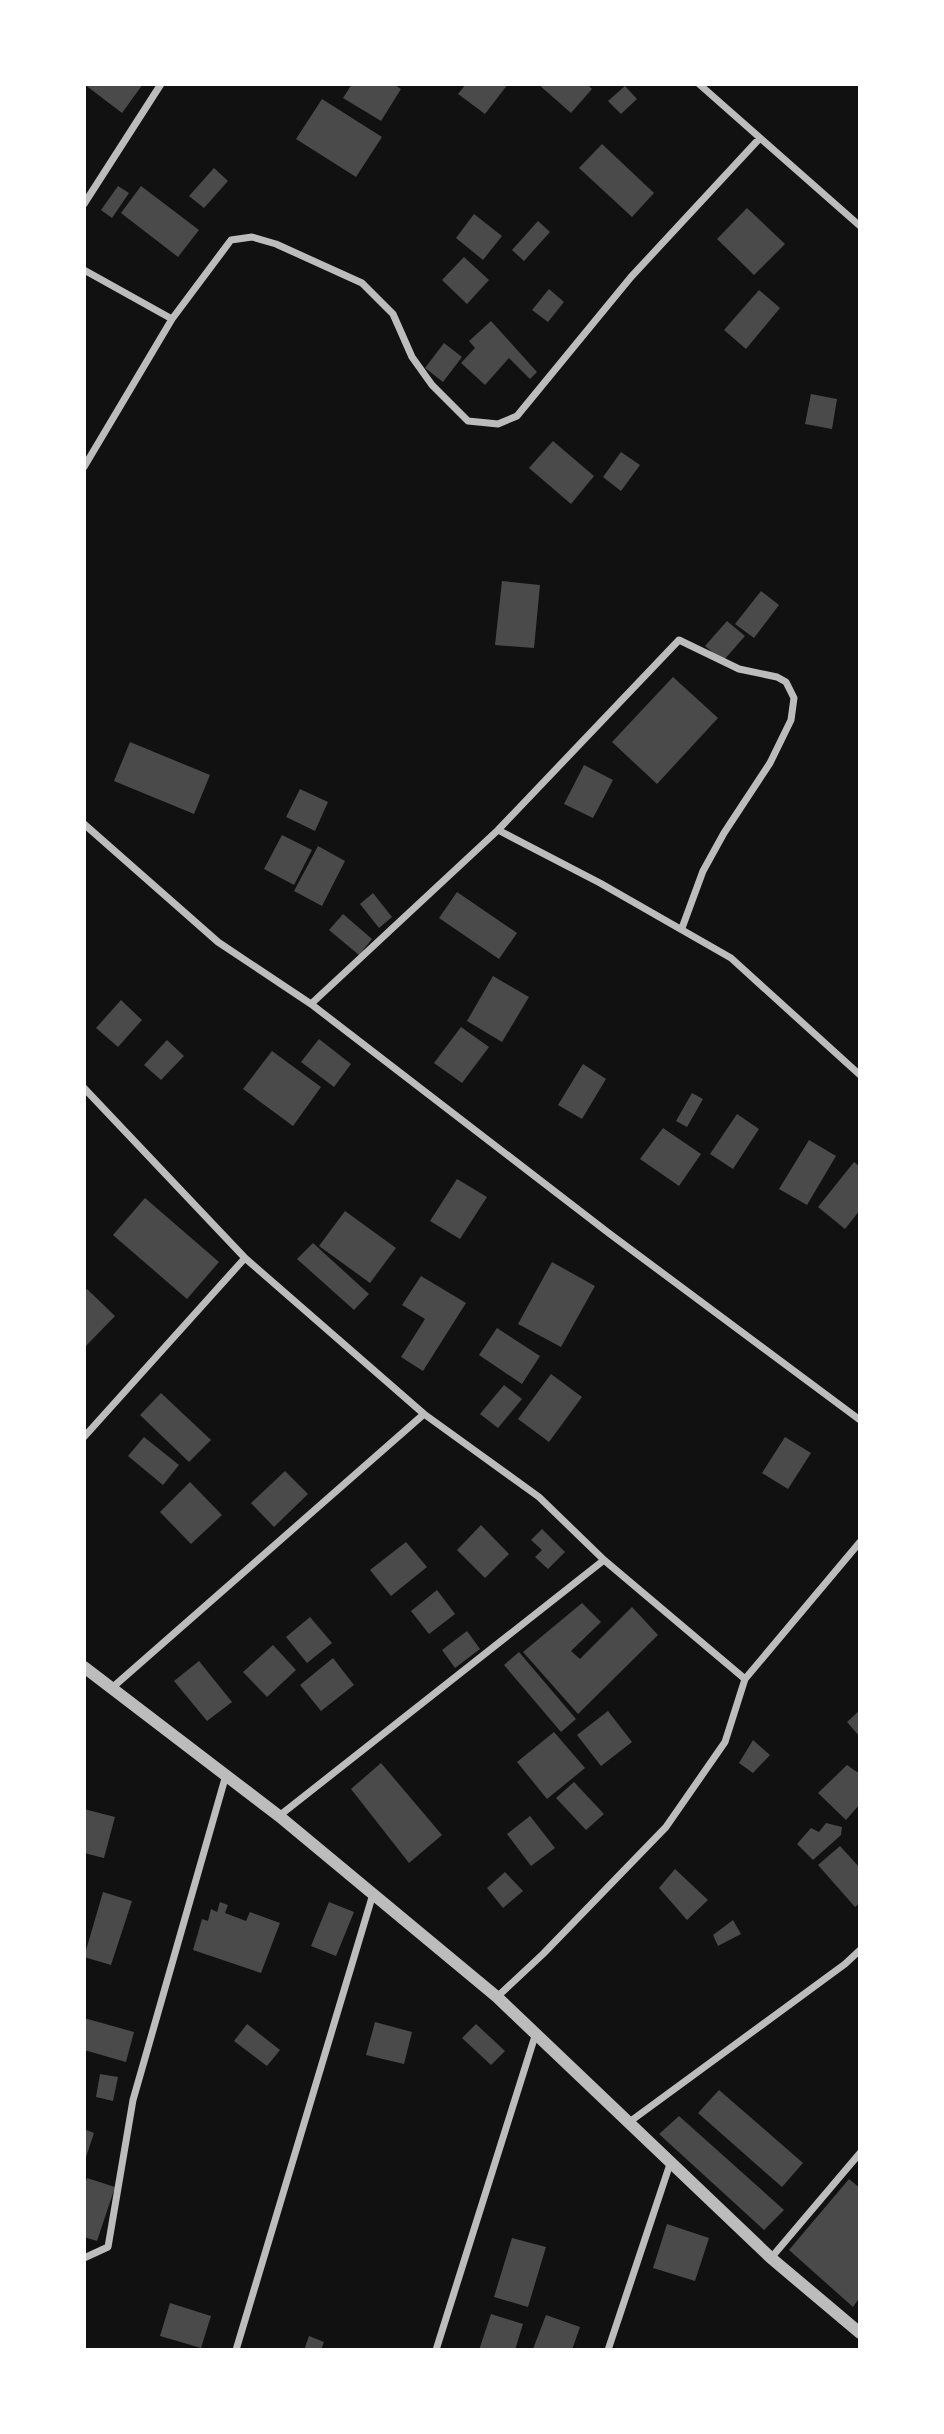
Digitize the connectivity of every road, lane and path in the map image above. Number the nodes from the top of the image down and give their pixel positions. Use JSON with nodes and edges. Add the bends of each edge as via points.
{"nodes":[{"id":1,"x":161,"y":84,"type":"edge"},
{"id":2,"x":699,"y":84,"type":"edge"},
{"id":3,"x":759,"y":139,"type":"junction"},
{"id":4,"x":84,"y":204,"type":"edge"},
{"id":5,"x":860,"y":226,"type":"edge"},
{"id":6,"x":84,"y":270,"type":"edge"},
{"id":7,"x":172,"y":319,"type":"junction"},
{"id":8,"x":84,"y":467,"type":"edge"},
{"id":9,"x":84,"y":824,"type":"edge"},
{"id":10,"x":498,"y":830,"type":"junction"},
{"id":11,"x":682,"y":928,"type":"junction"},
{"id":12,"x":311,"y":1004,"type":"junction"},
{"id":13,"x":860,"y":1075,"type":"edge"},
{"id":14,"x":84,"y":1088,"type":"edge"},
{"id":15,"x":245,"y":1258,"type":"junction"},
{"id":16,"x":424,"y":1414,"type":"junction"},
{"id":17,"x":860,"y":1420,"type":"edge"},
{"id":18,"x":84,"y":1437,"type":"edge"},
{"id":19,"x":860,"y":1542,"type":"edge"},
{"id":20,"x":604,"y":1560,"type":"junction"},
{"id":21,"x":84,"y":1667,"type":"edge"},
{"id":22,"x":745,"y":1679,"type":"junction"},
{"id":23,"x":113,"y":1687,"type":"junction"},
{"id":24,"x":226,"y":1774,"type":"junction"},
{"id":25,"x":279,"y":1815,"type":"junction"},
{"id":26,"x":373,"y":1893,"type":"junction"},
{"id":27,"x":860,"y":1950,"type":"edge"},
{"id":28,"x":497,"y":1997,"type":"junction"},
{"id":29,"x":535,"y":2036,"type":"junction"},
{"id":30,"x":628,"y":2123,"type":"junction"},
{"id":31,"x":860,"y":2153,"type":"edge"},
{"id":32,"x":670,"y":2164,"type":"junction"},
{"id":33,"x":84,"y":2258,"type":"edge"},
{"id":34,"x":771,"y":2258,"type":"junction"},
{"id":35,"x":860,"y":2333,"type":"edge"},
{"id":36,"x":236,"y":2350,"type":"edge"},
{"id":37,"x":436,"y":2350,"type":"edge"},
{"id":38,"x":608,"y":2350,"type":"edge"}],
"edges":[{"from":1,"to":4,"type":"street"},
{"from":2,"to":3,"type":"street"},
{"from":3,"to":5,"type":"street"},
{"from":3,"to":7,"type":"street","via":[[631,277],[517,416],[498,424],[468,421],[432,385],[412,357],[393,314],[362,283],[276,244],[252,237],[231,240]]},
{"from":6,"to":7,"type":"street"},
{"from":7,"to":8,"type":"street"},
{"from":9,"to":12,"type":"street","via":[[218,942]]},
{"from":10,"to":11,"type":"street"},
{"from":10,"to":11,"type":"street","via":[[679,640],[739,669],[777,677],[786,682],[794,698],[791,720],[703,871]]},
{"from":10,"to":12,"type":"street"},
{"from":11,"to":13,"type":"street","via":[[731,958]]},
{"from":12,"to":17,"type":"street"},
{"from":14,"to":15,"type":"street"},
{"from":15,"to":16,"type":"street"},
{"from":15,"to":18,"type":"street"},
{"from":16,"to":20,"type":"street","via":[[539,1497]]},
{"from":16,"to":23,"type":"street"},
{"from":19,"to":22,"type":"street"},
{"from":20,"to":22,"type":"street"},
{"from":20,"to":25,"type":"street"},
{"from":21,"to":23,"type":"street"},
{"from":22,"to":28,"type":"street","via":[[725,1742],[666,1827]]},
{"from":23,"to":24,"type":"street"},
{"from":24,"to":25,"type":"street"},
{"from":24,"to":33,"type":"street","via":[[133,2100],[107,2247]]},
{"from":25,"to":26,"type":"street"},
{"from":26,"to":28,"type":"street"},
{"from":26,"to":36,"type":"street"},
{"from":27,"to":30,"type":"street"},
{"from":28,"to":29,"type":"street"},
{"from":29,"to":30,"type":"street"},
{"from":29,"to":37,"type":"street"},
{"from":30,"to":32,"type":"street"},
{"from":31,"to":34,"type":"street"},
{"from":32,"to":34,"type":"street"},
{"from":32,"to":38,"type":"street"},
{"from":34,"to":35,"type":"street"}]}
